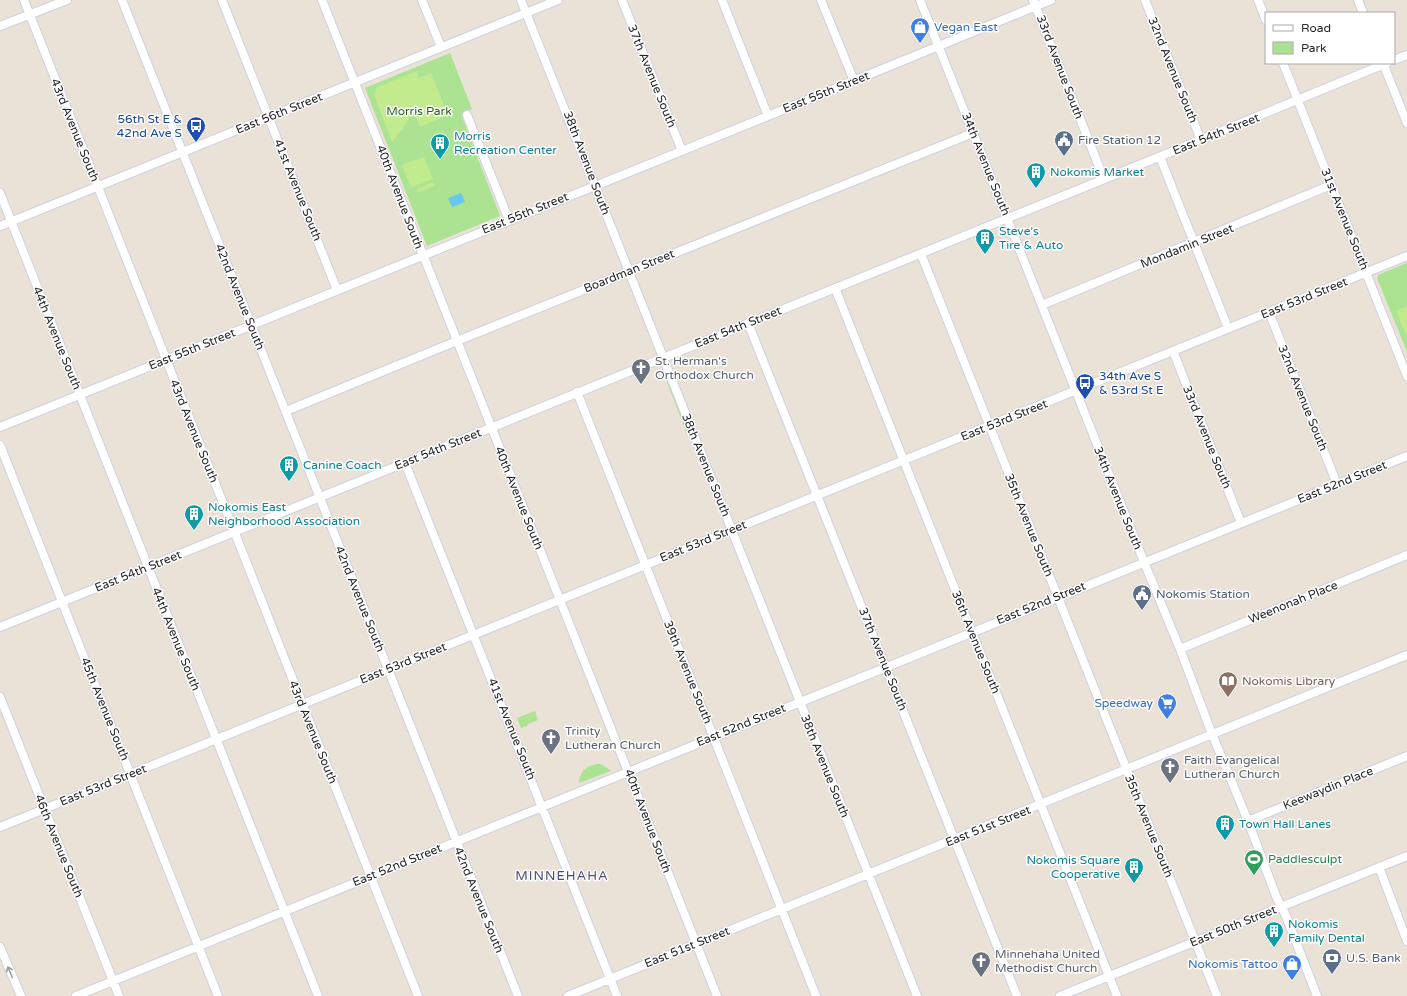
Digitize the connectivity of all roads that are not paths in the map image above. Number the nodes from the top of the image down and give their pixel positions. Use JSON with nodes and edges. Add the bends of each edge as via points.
{"nodes":[{"id":1,"x":24,"y":0,"type":"edge"},
{"id":2,"x":67,"y":0,"type":"edge"},
{"id":3,"x":122,"y":0,"type":"edge"},
{"id":4,"x":222,"y":0,"type":"edge"},
{"id":5,"x":322,"y":0,"type":"edge"},
{"id":6,"x":422,"y":0,"type":"edge"},
{"id":7,"x":522,"y":0,"type":"edge"},
{"id":8,"x":558,"y":0,"type":"edge"},
{"id":9,"x":622,"y":0,"type":"edge"},
{"id":10,"x":722,"y":0,"type":"edge"},
{"id":11,"x":821,"y":0,"type":"edge"},
{"id":12,"x":920,"y":0,"type":"edge"},
{"id":13,"x":1051,"y":0,"type":"edge"},
{"id":14,"x":1145,"y":0,"type":"edge"},
{"id":15,"x":1258,"y":0,"type":"edge"},
{"id":16,"x":1358,"y":0,"type":"edge"},
{"id":17,"x":1035,"y":3,"type":"edge"},
{"id":18,"x":1363,"y":12,"type":"edge"},
{"id":19,"x":526,"y":13,"type":"junction"},
{"id":20,"x":30,"y":14,"type":"junction"},
{"id":21,"x":1265,"y":18,"type":"edge"},
{"id":22,"x":0,"y":26,"type":"edge"},
{"id":23,"x":938,"y":46,"type":"junction"},
{"id":24,"x":441,"y":48,"type":"junction"},
{"id":25,"x":1407,"y":55,"type":"edge"},
{"id":26,"x":1395,"y":60,"type":"edge"},
{"id":27,"x":1283,"y":64,"type":"edge"},
{"id":28,"x":1385,"y":64,"type":"edge"},
{"id":29,"x":854,"y":81,"type":"junction"},
{"id":30,"x":355,"y":82,"type":"junction"},
{"id":31,"x":1298,"y":101,"type":"junction"},
{"id":32,"x":467,"y":115,"type":"dead end"},
{"id":33,"x":768,"y":116,"type":"junction"},
{"id":34,"x":269,"y":118,"type":"junction"},
{"id":35,"x":1407,"y":123,"type":"edge"},
{"id":36,"x":973,"y":133,"type":"junction"},
{"id":37,"x":1201,"y":140,"type":"junction"},
{"id":38,"x":682,"y":151,"type":"junction"},
{"id":39,"x":183,"y":152,"type":"junction"},
{"id":40,"x":1160,"y":157,"type":"junction"},
{"id":41,"x":1104,"y":179,"type":"junction"},
{"id":42,"x":596,"y":185,"type":"junction"},
{"id":43,"x":1331,"y":185,"type":"junction"},
{"id":44,"x":97,"y":186,"type":"junction"},
{"id":45,"x":0,"y":192,"type":"edge"},
{"id":46,"x":1007,"y":219,"type":"junction"},
{"id":47,"x":509,"y":220,"type":"junction"},
{"id":48,"x":11,"y":221,"type":"junction"},
{"id":49,"x":0,"y":226,"type":"edge"},
{"id":50,"x":1195,"y":243,"type":"junction"},
{"id":51,"x":921,"y":254,"type":"junction"},
{"id":52,"x":423,"y":255,"type":"junction"},
{"id":53,"x":1407,"y":256,"type":"edge"},
{"id":54,"x":629,"y":271,"type":"junction"},
{"id":55,"x":1366,"y":272,"type":"junction"},
{"id":56,"x":835,"y":288,"type":"junction"},
{"id":57,"x":337,"y":290,"type":"junction"},
{"id":58,"x":1042,"y":305,"type":"junction"},
{"id":59,"x":1269,"y":312,"type":"junction"},
{"id":60,"x":748,"y":323,"type":"junction"},
{"id":61,"x":251,"y":325,"type":"junction"},
{"id":62,"x":1228,"y":328,"type":"junction"},
{"id":63,"x":457,"y":341,"type":"junction"},
{"id":64,"x":1172,"y":351,"type":"junction"},
{"id":65,"x":663,"y":358,"type":"junction"},
{"id":66,"x":166,"y":360,"type":"junction"},
{"id":67,"x":1407,"y":376,"type":"edge"},
{"id":68,"x":1075,"y":390,"type":"junction"},
{"id":69,"x":577,"y":392,"type":"junction"},
{"id":70,"x":80,"y":394,"type":"junction"},
{"id":71,"x":286,"y":412,"type":"junction"},
{"id":72,"x":990,"y":425,"type":"junction"},
{"id":73,"x":0,"y":427,"type":"edge"},
{"id":74,"x":491,"y":427,"type":"junction"},
{"id":75,"x":0,"y":445,"type":"edge"},
{"id":76,"x":1407,"y":456,"type":"edge"},
{"id":77,"x":903,"y":460,"type":"junction"},
{"id":78,"x":405,"y":463,"type":"junction"},
{"id":79,"x":1337,"y":484,"type":"junction"},
{"id":80,"x":817,"y":494,"type":"junction"},
{"id":81,"x":319,"y":497,"type":"junction"},
{"id":82,"x":1241,"y":523,"type":"junction"},
{"id":83,"x":731,"y":529,"type":"junction"},
{"id":84,"x":234,"y":532,"type":"junction"},
{"id":85,"x":1407,"y":555,"type":"edge"},
{"id":86,"x":1144,"y":562,"type":"junction"},
{"id":87,"x":646,"y":564,"type":"junction"},
{"id":88,"x":148,"y":567,"type":"junction"},
{"id":89,"x":1058,"y":596,"type":"junction"},
{"id":90,"x":560,"y":599,"type":"junction"},
{"id":91,"x":62,"y":602,"type":"junction"},
{"id":92,"x":0,"y":627,"type":"edge"},
{"id":93,"x":971,"y":632,"type":"junction"},
{"id":94,"x":474,"y":634,"type":"junction"},
{"id":95,"x":1180,"y":649,"type":"junction"},
{"id":96,"x":1407,"y":655,"type":"edge"},
{"id":97,"x":886,"y":666,"type":"junction"},
{"id":98,"x":388,"y":669,"type":"junction"},
{"id":99,"x":0,"y":697,"type":"edge"},
{"id":100,"x":800,"y":701,"type":"junction"},
{"id":101,"x":302,"y":704,"type":"junction"},
{"id":102,"x":1212,"y":734,"type":"junction"},
{"id":103,"x":714,"y":736,"type":"junction"},
{"id":104,"x":216,"y":739,"type":"junction"},
{"id":105,"x":1407,"y":756,"type":"edge"},
{"id":106,"x":1126,"y":769,"type":"junction"},
{"id":107,"x":628,"y":771,"type":"junction"},
{"id":108,"x":131,"y":774,"type":"junction"},
{"id":109,"x":1040,"y":804,"type":"junction"},
{"id":110,"x":542,"y":806,"type":"junction"},
{"id":111,"x":45,"y":809,"type":"junction"},
{"id":112,"x":1248,"y":821,"type":"junction"},
{"id":113,"x":0,"y":827,"type":"edge"},
{"id":114,"x":954,"y":839,"type":"junction"},
{"id":115,"x":456,"y":841,"type":"junction"},
{"id":116,"x":1407,"y":856,"type":"edge"},
{"id":117,"x":1379,"y":867,"type":"junction"},
{"id":118,"x":868,"y":874,"type":"junction"},
{"id":119,"x":370,"y":876,"type":"junction"},
{"id":120,"x":1281,"y":906,"type":"junction"},
{"id":121,"x":782,"y":910,"type":"junction"},
{"id":122,"x":285,"y":911,"type":"junction"},
{"id":123,"x":1195,"y":941,"type":"junction"},
{"id":124,"x":1407,"y":941,"type":"edge"},
{"id":125,"x":696,"y":944,"type":"junction"},
{"id":126,"x":198,"y":946,"type":"junction"},
{"id":127,"x":0,"y":947,"type":"edge"},
{"id":128,"x":1109,"y":976,"type":"junction"},
{"id":129,"x":610,"y":979,"type":"junction"},
{"id":130,"x":113,"y":981,"type":"junction"},
{"id":131,"x":21,"y":996,"type":"edge"},
{"id":132,"x":76,"y":996,"type":"edge"},
{"id":133,"x":119,"y":996,"type":"edge"},
{"id":134,"x":218,"y":996,"type":"edge"},
{"id":135,"x":318,"y":996,"type":"edge"},
{"id":136,"x":418,"y":996,"type":"edge"},
{"id":137,"x":518,"y":996,"type":"edge"},
{"id":138,"x":568,"y":996,"type":"edge"},
{"id":139,"x":617,"y":996,"type":"edge"},
{"id":140,"x":717,"y":996,"type":"edge"},
{"id":141,"x":816,"y":996,"type":"edge"},
{"id":142,"x":917,"y":996,"type":"edge"},
{"id":143,"x":1018,"y":996,"type":"edge"},
{"id":144,"x":1060,"y":996,"type":"edge"},
{"id":145,"x":1117,"y":996,"type":"edge"},
{"id":146,"x":1217,"y":996,"type":"edge"},
{"id":147,"x":1317,"y":996,"type":"edge"}],
"edges":[{"from":1,"to":20,"type":"street","name":"43rd Avenue South"},
{"from":2,"to":20,"type":"street"},
{"from":3,"to":39,"type":"street","name":"42nd Avenue South"},
{"from":4,"to":34,"type":"street","name":"41st Avenue South"},
{"from":5,"to":30,"type":"street","name":"40th Avenue South"},
{"from":6,"to":24,"type":"street"},
{"from":7,"to":19,"type":"street","name":"38th Avenue South"},
{"from":8,"to":19,"type":"street","name":"East 56th Street"},
{"from":9,"to":38,"type":"street","name":"37th Avenue South"},
{"from":10,"to":33,"type":"street"},
{"from":11,"to":29,"type":"street"},
{"from":12,"to":23,"type":"street","name":"34th Avenue South"},
{"from":13,"to":17,"type":"street","name":"East 55th Street"},
{"from":14,"to":37,"type":"street","name":"32nd Avenue South"},
{"from":15,"to":21,"type":"street"},
{"from":16,"to":18,"type":"street"},
{"from":17,"to":23,"type":"street","name":"East 55th Street"},
{"from":17,"to":41,"type":"street","name":"33rd Avenue South"},
{"from":19,"to":24,"type":"street","name":"East 56th Street"},
{"from":19,"to":42,"type":"street","name":"38th Avenue South"},
{"from":20,"to":22,"type":"street"},
{"from":20,"to":44,"type":"street","name":"43rd Avenue South"},
{"from":23,"to":29,"type":"street","name":"East 55th Street"},
{"from":23,"to":36,"type":"street","name":"34th Avenue South"},
{"from":24,"to":30,"type":"street","name":"East 56th Street"},
{"from":25,"to":26,"type":"street"},
{"from":27,"to":31,"type":"street","name":"31st Avenue South"},
{"from":28,"to":31,"type":"street","name":"East 54th Street"},
{"from":28,"to":35,"type":"street"},
{"from":29,"to":33,"type":"street","name":"East 55th Street"},
{"from":30,"to":34,"type":"street","name":"East 56th Street"},
{"from":30,"to":52,"type":"street","name":"40th Avenue South"},
{"from":31,"to":37,"type":"street","name":"East 54th Street"},
{"from":31,"to":43,"type":"street","name":"31st Avenue South"},
{"from":32,"to":47,"type":"street"},
{"from":33,"to":38,"type":"street","name":"East 55th Street"},
{"from":34,"to":39,"type":"street","name":"East 56th Street"},
{"from":34,"to":57,"type":"street","name":"41st Avenue South"},
{"from":36,"to":46,"type":"street","name":"34th Avenue South"},
{"from":36,"to":54,"type":"street","name":"Boardman Street"},
{"from":37,"to":40,"type":"street","name":"East 54th Street"},
{"from":38,"to":42,"type":"street","name":"East 55th Street"},
{"from":39,"to":44,"type":"street","name":"East 56th Street"},
{"from":39,"to":61,"type":"street","name":"42nd Avenue South"},
{"from":40,"to":41,"type":"street","name":"East 54th Street"},
{"from":40,"to":50,"type":"street"},
{"from":41,"to":46,"type":"street","name":"East 54th Street"},
{"from":42,"to":47,"type":"street","name":"East 55th Street"},
{"from":42,"to":54,"type":"street","name":"38th Avenue South"},
{"from":43,"to":50,"type":"street","name":"Mondamin Street"},
{"from":43,"to":55,"type":"street","name":"31st Avenue South"},
{"from":44,"to":48,"type":"street","name":"East 56th Street"},
{"from":44,"to":66,"type":"street","name":"43rd Avenue South"},
{"from":45,"to":48,"type":"street","name":"44th Avenue South"},
{"from":46,"to":51,"type":"street","name":"East 54th Street"},
{"from":46,"to":58,"type":"street","name":"34th Avenue South"},
{"from":47,"to":52,"type":"street","name":"East 55th Street"},
{"from":48,"to":49,"type":"street","name":"East 56th Street"},
{"from":48,"to":70,"type":"street","name":"44th Avenue South"},
{"from":50,"to":58,"type":"street","name":"Mondamin Street"},
{"from":50,"to":62,"type":"street"},
{"from":51,"to":56,"type":"street","name":"East 54th Street"},
{"from":51,"to":72,"type":"street","name":"35th Avenue South"},
{"from":52,"to":57,"type":"street","name":"East 55th Street"},
{"from":52,"to":63,"type":"street","name":"40th Avenue South"},
{"from":53,"to":55,"type":"street","name":"East 53rd Street"},
{"from":54,"to":63,"type":"street","name":"Boardman Street"},
{"from":54,"to":65,"type":"street","name":"38th Avenue South"},
{"from":55,"to":59,"type":"street","name":"East 53rd Street"},
{"from":55,"to":67,"type":"street","name":"31st Avenue South"},
{"from":56,"to":60,"type":"street","name":"East 54th Street"},
{"from":56,"to":77,"type":"street","name":"36th Avenue South"},
{"from":57,"to":61,"type":"street","name":"East 55th Street"},
{"from":58,"to":68,"type":"street","name":"34th Avenue South"},
{"from":59,"to":62,"type":"street","name":"East 53rd Street"},
{"from":59,"to":79,"type":"street","name":"32nd Avenue South"},
{"from":60,"to":65,"type":"street","name":"East 54th Street"},
{"from":60,"to":80,"type":"street","name":"37th Avenue South"},
{"from":61,"to":66,"type":"street","name":"East 55th Street"},
{"from":61,"to":71,"type":"street","name":"42nd Avenue South"},
{"from":62,"to":64,"type":"street","name":"East 53rd Street"},
{"from":63,"to":71,"type":"street","name":"Boardman Street"},
{"from":63,"to":74,"type":"street","name":"40th Avenue South"},
{"from":64,"to":68,"type":"street","name":"East 53rd Street"},
{"from":64,"to":82,"type":"street","name":"33rd Avenue South"},
{"from":65,"to":69,"type":"street","name":"East 54th Street"},
{"from":65,"to":83,"type":"street","name":"38th Avenue South"},
{"from":66,"to":70,"type":"street","name":"East 55th Street"},
{"from":66,"to":84,"type":"street","name":"43rd Avenue South"},
{"from":68,"to":72,"type":"street","name":"East 53rd Street"},
{"from":68,"to":86,"type":"street","name":"34th Avenue South"},
{"from":69,"to":74,"type":"street","name":"East 54th Street"},
{"from":69,"to":87,"type":"street","name":"39th Avenue South"},
{"from":70,"to":73,"type":"street","name":"East 55th Street"},
{"from":70,"to":88,"type":"street","name":"44th Avenue South"},
{"from":71,"to":81,"type":"street","name":"42nd Avenue South"},
{"from":72,"to":77,"type":"street","name":"East 53rd Street"},
{"from":72,"to":89,"type":"street","name":"35th Avenue South"},
{"from":74,"to":78,"type":"street","name":"East 54th Street"},
{"from":74,"to":90,"type":"street","name":"40th Avenue South"},
{"from":75,"to":91,"type":"street","name":"45th Avenue South"},
{"from":76,"to":79,"type":"street","name":"East 52nd Street"},
{"from":77,"to":80,"type":"street","name":"East 53rd Street"},
{"from":77,"to":93,"type":"street","name":"36th Avenue South"},
{"from":78,"to":81,"type":"street","name":"East 54th Street"},
{"from":78,"to":94,"type":"street","name":"41st Avenue South"},
{"from":79,"to":82,"type":"street","name":"East 52nd Street"},
{"from":80,"to":83,"type":"street","name":"East 53rd Street"},
{"from":80,"to":97,"type":"street","name":"37th Avenue South"},
{"from":81,"to":84,"type":"street","name":"East 54th Street"},
{"from":81,"to":98,"type":"street","name":"42nd Avenue South"},
{"from":82,"to":86,"type":"street","name":"East 52nd Street"},
{"from":83,"to":87,"type":"street","name":"East 53rd Street"},
{"from":83,"to":100,"type":"street","name":"38th Avenue South"},
{"from":84,"to":88,"type":"street","name":"East 54th Street"},
{"from":84,"to":101,"type":"street","name":"43rd Avenue South"},
{"from":85,"to":95,"type":"street","name":"Weenonah Place"},
{"from":86,"to":89,"type":"street","name":"East 52nd Street"},
{"from":86,"to":95,"type":"street","name":"34th Avenue South"},
{"from":87,"to":90,"type":"street","name":"East 53rd Street"},
{"from":87,"to":103,"type":"street","name":"39th Avenue South"},
{"from":88,"to":91,"type":"street","name":"East 54th Street"},
{"from":88,"to":104,"type":"street","name":"44th Avenue South"},
{"from":89,"to":93,"type":"street","name":"East 52nd Street"},
{"from":89,"to":106,"type":"street","name":"35th Avenue South"},
{"from":90,"to":94,"type":"street","name":"East 53rd Street"},
{"from":90,"to":107,"type":"street","name":"40th Avenue South"},
{"from":91,"to":92,"type":"street","name":"East 54th Street"},
{"from":91,"to":108,"type":"street","name":"45th Avenue South"},
{"from":93,"to":97,"type":"street","name":"East 52nd Street"},
{"from":93,"to":109,"type":"street","name":"36th Avenue South"},
{"from":94,"to":98,"type":"street","name":"East 53rd Street"},
{"from":94,"to":110,"type":"street","name":"41st Avenue South"},
{"from":95,"to":102,"type":"street","name":"34th Avenue South"},
{"from":96,"to":102,"type":"street","name":"East 51st Street"},
{"from":97,"to":100,"type":"street","name":"East 52nd Street"},
{"from":97,"to":114,"type":"street","name":"37th Avenue South"},
{"from":98,"to":101,"type":"street","name":"East 53rd Street"},
{"from":98,"to":115,"type":"street","name":"42nd Avenue South"},
{"from":99,"to":111,"type":"street","name":"46th Avenue South"},
{"from":100,"to":103,"type":"street","name":"East 52nd Street"},
{"from":100,"to":118,"type":"street","name":"38th Avenue South"},
{"from":101,"to":104,"type":"street","name":"East 53rd Street"},
{"from":101,"to":119,"type":"street","name":"43rd Avenue South"},
{"from":102,"to":106,"type":"street","name":"East 51st Street"},
{"from":102,"to":112,"type":"street","name":"34th Avenue South"},
{"from":103,"to":107,"type":"street","name":"East 52nd Street"},
{"from":103,"to":121,"type":"street","name":"39th Avenue South"},
{"from":104,"to":108,"type":"street","name":"East 53rd Street"},
{"from":104,"to":122,"type":"street","name":"44th Avenue South"},
{"from":105,"to":112,"type":"street","name":"Keewaydin Place"},
{"from":106,"to":109,"type":"street","name":"East 51st Street"},
{"from":106,"to":123,"type":"street","name":"35th Avenue South"},
{"from":107,"to":110,"type":"street","name":"East 52nd Street"},
{"from":107,"to":125,"type":"street","name":"40th Avenue South"},
{"from":108,"to":111,"type":"street","name":"East 53rd Street"},
{"from":108,"to":126,"type":"street","name":"45th Avenue South"},
{"from":109,"to":114,"type":"street","name":"East 51st Street"},
{"from":109,"to":128,"type":"street","name":"36th Avenue South"},
{"from":110,"to":115,"type":"street","name":"East 52nd Street"},
{"from":110,"to":129,"type":"street","name":"41st Avenue South"},
{"from":111,"to":113,"type":"street","name":"East 53rd Street"},
{"from":111,"to":130,"type":"street","name":"46th Avenue South"},
{"from":112,"to":120,"type":"street","name":"34th Avenue South"},
{"from":114,"to":118,"type":"street","name":"East 51st Street"},
{"from":114,"to":143,"type":"street","name":"37th Avenue South"},
{"from":115,"to":119,"type":"street","name":"East 52nd Street"},
{"from":115,"to":137,"type":"street","name":"42nd Avenue South"},
{"from":116,"to":117,"type":"street","name":"East 50th Street"},
{"from":117,"to":120,"type":"street","name":"East 50th Street"},
{"from":117,"to":124,"type":"street"},
{"from":118,"to":121,"type":"street","name":"East 51st Street"},
{"from":118,"to":142,"type":"street","name":"38th Avenue South"},
{"from":119,"to":122,"type":"street","name":"East 52nd Street"},
{"from":119,"to":136,"type":"street","name":"43rd Avenue South"},
{"from":120,"to":123,"type":"street","name":"East 50th Street"},
{"from":120,"to":147,"type":"street","name":"34th Avenue South"},
{"from":121,"to":125,"type":"street","name":"East 51st Street"},
{"from":121,"to":141,"type":"street","name":"39th Avenue South"},
{"from":122,"to":126,"type":"street","name":"East 52nd Street"},
{"from":122,"to":135,"type":"street","name":"44th Avenue South"},
{"from":123,"to":128,"type":"street","name":"East 50th Street"},
{"from":123,"to":146,"type":"street","name":"35th Avenue South"},
{"from":125,"to":129,"type":"street","name":"East 51st Street"},
{"from":125,"to":140,"type":"street","name":"40th Avenue South"},
{"from":126,"to":130,"type":"street","name":"East 52nd Street"},
{"from":126,"to":134,"type":"street","name":"45th Avenue South"},
{"from":131,"to":127,"type":"street","one_way":true},
{"from":128,"to":144,"type":"street","name":"East 50th Street"},
{"from":128,"to":145,"type":"street","name":"36th Avenue South"},
{"from":129,"to":138,"type":"street","name":"East 51st Street"},
{"from":129,"to":139,"type":"street","name":"41st Avenue South"},
{"from":130,"to":132,"type":"street","name":"East 52nd Street"},
{"from":130,"to":133,"type":"street","name":"46th Avenue South"}]}
